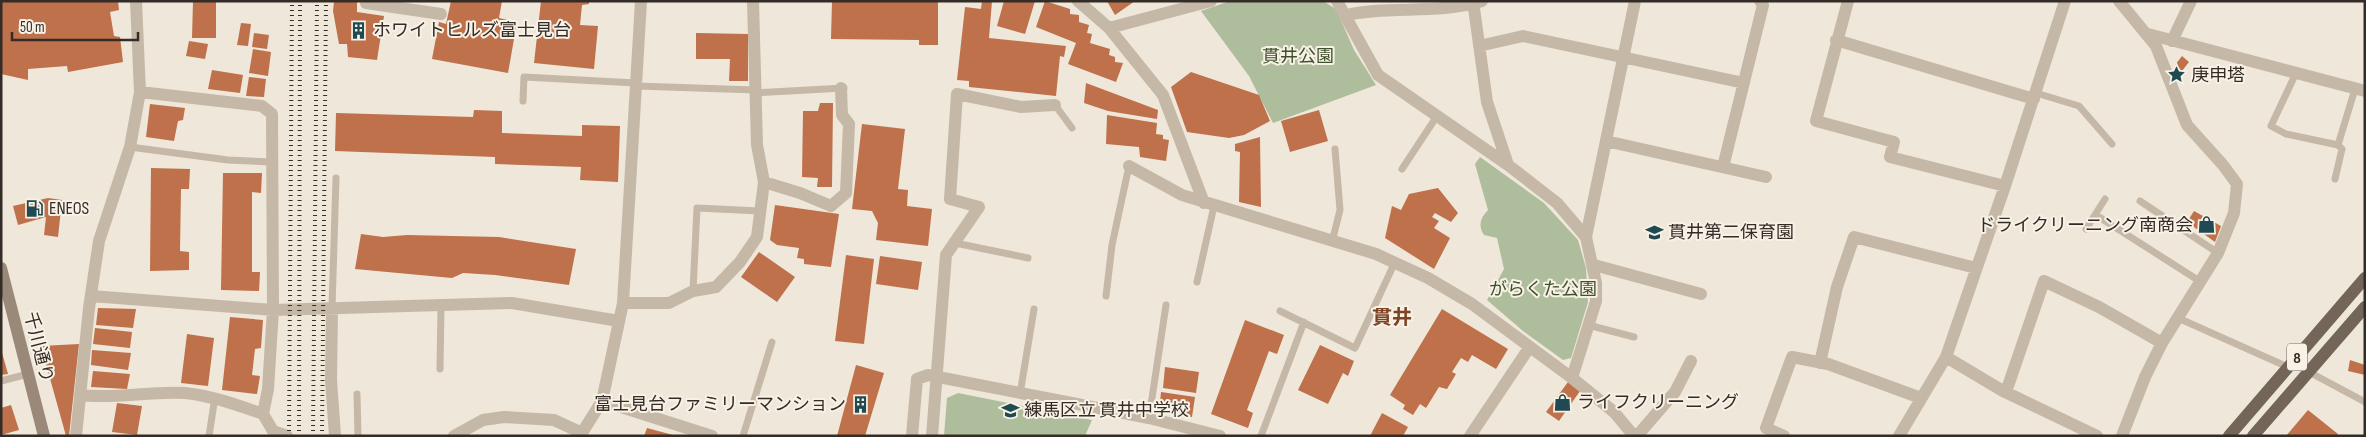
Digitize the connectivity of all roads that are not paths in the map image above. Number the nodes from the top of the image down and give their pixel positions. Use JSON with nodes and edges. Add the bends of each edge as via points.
{"nodes":[{"id":1,"x":136,"y":1,"type":"edge"},
{"id":2,"x":366,"y":1,"type":"edge"},
{"id":3,"x":641,"y":1,"type":"edge"},
{"id":4,"x":753,"y":1,"type":"edge"},
{"id":5,"x":1078,"y":1,"type":"edge"},
{"id":6,"x":1211,"y":1,"type":"edge"},
{"id":7,"x":1337,"y":1,"type":"edge"},
{"id":8,"x":1635,"y":1,"type":"edge"},
{"id":9,"x":1760,"y":1,"type":"edge"},
{"id":10,"x":1848,"y":1,"type":"edge"},
{"id":11,"x":2065,"y":1,"type":"edge"},
{"id":12,"x":2119,"y":1,"type":"edge"},
{"id":13,"x":2191,"y":1,"type":"edge"},
{"id":14,"x":1476,"y":2,"type":"edge"},
{"id":15,"x":441,"y":14,"type":"dead end"},
{"id":16,"x":1346,"y":16,"type":"junction"},
{"id":17,"x":1109,"y":28,"type":"junction"},
{"id":18,"x":2148,"y":34,"type":"junction"},
{"id":19,"x":1836,"y":40,"type":"junction"},
{"id":20,"x":2172,"y":41,"type":"junction"},
{"id":21,"x":1479,"y":46,"type":"junction"},
{"id":22,"x":1623,"y":58,"type":"junction"},
{"id":23,"x":2296,"y":73,"type":"junction"},
{"id":24,"x":1744,"y":83,"type":"junction"},
{"id":25,"x":636,"y":85,"type":"junction"},
{"id":26,"x":844,"y":88,"type":"joint"},
{"id":27,"x":2360,"y":90,"type":"edge"},
{"id":28,"x":140,"y":92,"type":"junction"},
{"id":29,"x":755,"y":92,"type":"junction"},
{"id":30,"x":2035,"y":96,"type":"junction"},
{"id":31,"x":523,"y":101,"type":"dead end"},
{"id":32,"x":1054,"y":105,"type":"joint"},
{"id":33,"x":1437,"y":116,"type":"junction"},
{"id":34,"x":1072,"y":128,"type":"dead end"},
{"id":35,"x":1606,"y":141,"type":"junction"},
{"id":36,"x":2112,"y":144,"type":"dead end"},
{"id":37,"x":2338,"y":145,"type":"junction"},
{"id":38,"x":130,"y":147,"type":"junction"},
{"id":39,"x":1335,"y":149,"type":"dead end"},
{"id":40,"x":272,"y":162,"type":"junction"},
{"id":41,"x":1508,"y":165,"type":"junction"},
{"id":42,"x":1129,"y":166,"type":"joint"},
{"id":43,"x":1723,"y":167,"type":"junction"},
{"id":44,"x":1402,"y":169,"type":"dead end"},
{"id":45,"x":1766,"y":177,"type":"dead end"},
{"id":46,"x":336,"y":178,"type":"dead end"},
{"id":47,"x":2335,"y":179,"type":"dead end"},
{"id":48,"x":764,"y":182,"type":"junction"},
{"id":49,"x":2005,"y":186,"type":"junction"},
{"id":50,"x":2105,"y":199,"type":"dead end"},
{"id":51,"x":2140,"y":200,"type":"dead end"},
{"id":52,"x":1209,"y":204,"type":"junction"},
{"id":53,"x":760,"y":211,"type":"junction"},
{"id":54,"x":2096,"y":215,"type":"junction"},
{"id":55,"x":2086,"y":229,"type":"dead end"},
{"id":56,"x":1586,"y":237,"type":"junction"},
{"id":57,"x":1332,"y":242,"type":"junction"},
{"id":58,"x":955,"y":243,"type":"junction"},
{"id":59,"x":2218,"y":253,"type":"junction"},
{"id":60,"x":1028,"y":258,"type":"dead end"},
{"id":61,"x":1395,"y":262,"type":"junction"},
{"id":62,"x":1594,"y":265,"type":"junction"},
{"id":63,"x":1,"y":268,"type":"edge"},
{"id":64,"x":1976,"y":268,"type":"junction"},
{"id":65,"x":2365,"y":278,"type":"edge"},
{"id":66,"x":1197,"y":282,"type":"dead end"},
{"id":67,"x":2201,"y":282,"type":"junction"},
{"id":68,"x":693,"y":291,"type":"junction"},
{"id":69,"x":1701,"y":294,"type":"dead end"},
{"id":70,"x":5,"y":296,"type":"edge"},
{"id":71,"x":91,"y":296,"type":"junction"},
{"id":72,"x":1106,"y":296,"type":"dead end"},
{"id":73,"x":623,"y":303,"type":"junction"},
{"id":74,"x":1166,"y":305,"type":"dead end"},
{"id":75,"x":441,"y":306,"type":"junction"},
{"id":76,"x":2365,"y":307,"type":"edge"},
{"id":77,"x":332,"y":309,"type":"junction"},
{"id":78,"x":1034,"y":309,"type":"dead end"},
{"id":79,"x":273,"y":310,"type":"junction"},
{"id":80,"x":1280,"y":311,"type":"dead end"},
{"id":81,"x":2178,"y":318,"type":"junction"},
{"id":82,"x":620,"y":321,"type":"junction"},
{"id":83,"x":1304,"y":322,"type":"junction"},
{"id":84,"x":1588,"y":325,"type":"junction"},
{"id":85,"x":1634,"y":336,"type":"dead end"},
{"id":86,"x":772,"y":342,"type":"dead end"},
{"id":87,"x":2162,"y":343,"type":"junction"},
{"id":88,"x":1529,"y":348,"type":"junction"},
{"id":89,"x":1946,"y":357,"type":"junction"},
{"id":90,"x":1692,"y":361,"type":"dead end"},
{"id":91,"x":1820,"y":363,"type":"junction"},
{"id":92,"x":2288,"y":367,"type":"junction"},
{"id":93,"x":440,"y":369,"type":"dead end"},
{"id":94,"x":2309,"y":372,"type":"junction"},
{"id":95,"x":28,"y":374,"type":"junction"},
{"id":96,"x":936,"y":376,"type":"junction"},
{"id":97,"x":1572,"y":378,"type":"junction"},
{"id":98,"x":1,"y":381,"type":"edge"},
{"id":99,"x":2006,"y":392,"type":"junction"},
{"id":100,"x":358,"y":394,"type":"dead end"},
{"id":101,"x":1020,"y":394,"type":"junction"},
{"id":102,"x":80,"y":395,"type":"junction"},
{"id":103,"x":215,"y":397,"type":"junction"},
{"id":104,"x":1921,"y":398,"type":"junction"},
{"id":105,"x":602,"y":401,"type":"junction"},
{"id":106,"x":2365,"y":402,"type":"edge"},
{"id":107,"x":263,"y":414,"type":"junction"},
{"id":108,"x":1149,"y":418,"type":"junction"},
{"id":109,"x":468,"y":432,"type":"edge"},
{"id":110,"x":586,"y":433,"type":"edge"},
{"id":111,"x":41,"y":435,"type":"edge"},
{"id":112,"x":1901,"y":435,"type":"edge"},
{"id":113,"x":76,"y":436,"type":"edge"},
{"id":114,"x":209,"y":436,"type":"edge"},
{"id":115,"x":287,"y":436,"type":"edge"},
{"id":116,"x":335,"y":436,"type":"edge"},
{"id":117,"x":358,"y":436,"type":"edge"},
{"id":118,"x":454,"y":436,"type":"edge"},
{"id":119,"x":712,"y":436,"type":"edge"},
{"id":120,"x":743,"y":436,"type":"edge"},
{"id":121,"x":912,"y":436,"type":"edge"},
{"id":122,"x":932,"y":436,"type":"edge"},
{"id":123,"x":1220,"y":436,"type":"edge"},
{"id":124,"x":1261,"y":436,"type":"edge"},
{"id":125,"x":1470,"y":436,"type":"edge"},
{"id":126,"x":1636,"y":436,"type":"edge"},
{"id":127,"x":1784,"y":436,"type":"edge"},
{"id":128,"x":2097,"y":436,"type":"edge"},
{"id":129,"x":2122,"y":436,"type":"edge"},
{"id":130,"x":2229,"y":436,"type":"edge"},
{"id":131,"x":2253,"y":436,"type":"edge"}],
"edges":[{"from":1,"to":28,"type":"street"},
{"from":2,"to":15,"type":"street"},
{"from":3,"to":25,"type":"street"},
{"from":4,"to":29,"type":"street"},
{"from":5,"to":17,"type":"street"},
{"from":6,"to":17,"type":"street"},
{"from":7,"to":16,"type":"street"},
{"from":8,"to":22,"type":"street"},
{"from":9,"to":24,"type":"street","via":[[1763,6]]},
{"from":10,"to":19,"type":"street"},
{"from":11,"to":30,"type":"street"},
{"from":12,"to":18,"type":"street"},
{"from":13,"to":20,"type":"street"},
{"from":14,"to":16,"type":"street","via":[[1432,10],[1385,10]]},
{"from":14,"to":21,"type":"street"},
{"from":16,"to":33,"type":"street","via":[[1378,75]]},
{"from":17,"to":52,"type":"street","via":[[1163,95]]},
{"from":18,"to":20,"type":"street"},
{"from":18,"to":59,"type":"street","via":[[2156,46],[2187,125],[2237,184],[2234,212]]},
{"from":19,"to":30,"type":"street"},
{"from":19,"to":49,"type":"street","via":[[1816,121],[1894,142],[1890,157]]},
{"from":20,"to":23,"type":"street"},
{"from":21,"to":22,"type":"street","via":[[1523,36]]},
{"from":21,"to":41,"type":"street","via":[[1487,102]]},
{"from":22,"to":24,"type":"street"},
{"from":22,"to":35,"type":"street"},
{"from":23,"to":27,"type":"street"},
{"from":23,"to":37,"type":"lane","via":[[2271,126],[2286,134]]},
{"from":24,"to":43,"type":"street"},
{"from":25,"to":29,"type":"lane"},
{"from":25,"to":31,"type":"lane","via":[[524,77]]},
{"from":25,"to":73,"type":"street"},
{"from":26,"to":29,"type":"lane"},
{"from":26,"to":48,"type":"street","via":[[842,115],[850,124],[846,193],[831,206]]},
{"from":27,"to":37,"type":"lane"},
{"from":28,"to":38,"type":"street"},
{"from":28,"to":40,"type":"street","via":[[262,106],[272,114]]},
{"from":29,"to":48,"type":"street","via":[[757,145]]},
{"from":30,"to":36,"type":"lane","via":[[2079,106]]},
{"from":30,"to":49,"type":"street"},
{"from":32,"to":34,"type":"lane"},
{"from":32,"to":58,"type":"street","via":[[1021,107],[957,94],[950,199],[980,206]]},
{"from":33,"to":41,"type":"street"},
{"from":33,"to":44,"type":"lane"},
{"from":35,"to":43,"type":"street"},
{"from":35,"to":56,"type":"street"},
{"from":37,"to":47,"type":"lane","via":[[2342,149]]},
{"from":38,"to":40,"type":"lane","via":[[228,160]]},
{"from":38,"to":71,"type":"street","via":[[99,240]]},
{"from":39,"to":57,"type":"lane","via":[[1340,210]]},
{"from":40,"to":79,"type":"street"},
{"from":41,"to":56,"type":"street","via":[[1557,203]]},
{"from":42,"to":52,"type":"street","via":[[1182,195]]},
{"from":42,"to":72,"type":"lane","via":[[1112,245]]},
{"from":43,"to":45,"type":"street"},
{"from":46,"to":77,"type":"lane"},
{"from":48,"to":53,"type":"street"},
{"from":49,"to":64,"type":"street"},
{"from":50,"to":54,"type":"lane"},
{"from":51,"to":59,"type":"lane"},
{"from":52,"to":57,"type":"street"},
{"from":52,"to":66,"type":"lane"},
{"from":53,"to":68,"type":"street","via":[[757,237],[740,262],[716,286]]},
{"from":53,"to":68,"type":"lane","via":[[697,208]]},
{"from":54,"to":55,"type":"lane"},
{"from":54,"to":67,"type":"lane"},
{"from":56,"to":62,"type":"street"},
{"from":57,"to":61,"type":"street"},
{"from":58,"to":60,"type":"lane"},
{"from":58,"to":96,"type":"street","via":[[946,255]]},
{"from":59,"to":67,"type":"street"},
{"from":61,"to":83,"type":"lane","via":[[1355,348]]},
{"from":61,"to":88,"type":"street","via":[[1472,304]]},
{"from":62,"to":69,"type":"street"},
{"from":62,"to":84,"type":"street","via":[[1596,301]]},
{"from":63,"to":70,"type":"main road","name":"千川通り"},
{"from":64,"to":89,"type":"street"},
{"from":64,"to":91,"type":"street","via":[[1854,236],[1837,287]]},
{"from":65,"to":92,"type":"main road","number":"8"},
{"from":67,"to":81,"type":"street"},
{"from":68,"to":73,"type":"street","via":[[669,304]]},
{"from":70,"to":95,"type":"main road","name":"千川通り"},
{"from":71,"to":79,"type":"street"},
{"from":71,"to":102,"type":"street"},
{"from":73,"to":82,"type":"street"},
{"from":74,"to":108,"type":"lane"},
{"from":75,"to":77,"type":"street"},
{"from":75,"to":82,"type":"street","via":[[512,303]]},
{"from":75,"to":93,"type":"lane"},
{"from":76,"to":94,"type":"main road","number":"8"},
{"from":77,"to":79,"type":"street"},
{"from":77,"to":116,"type":"street","via":[[331,380]]},
{"from":78,"to":101,"type":"lane"},
{"from":79,"to":107,"type":"street","via":[[268,389]]},
{"from":80,"to":83,"type":"lane"},
{"from":81,"to":87,"type":"street"},
{"from":81,"to":92,"type":"lane"},
{"from":82,"to":105,"type":"street"},
{"from":83,"to":124,"type":"lane"},
{"from":84,"to":85,"type":"lane"},
{"from":84,"to":97,"type":"street"},
{"from":86,"to":120,"type":"lane"},
{"from":87,"to":99,"type":"street","via":[[2099,307],[2044,281]]},
{"from":87,"to":129,"type":"street"},
{"from":88,"to":97,"type":"street"},
{"from":88,"to":125,"type":"street"},
{"from":89,"to":99,"type":"street"},
{"from":89,"to":104,"type":"street"},
{"from":90,"to":126,"type":"street","via":[[1675,392]]},
{"from":91,"to":104,"type":"street"},
{"from":91,"to":127,"type":"street","via":[[1792,357],[1766,428]]},
{"from":92,"to":130,"type":"main road","number":"8"},
{"from":94,"to":106,"type":"lane"},
{"from":94,"to":131,"type":"main road","number":"8"},
{"from":95,"to":98,"type":"lane"},
{"from":95,"to":111,"type":"main road","name":"千川通り"},
{"from":96,"to":101,"type":"street"},
{"from":96,"to":121,"type":"street","via":[[917,379]]},
{"from":96,"to":122,"type":"street"},
{"from":97,"to":126,"type":"street","via":[[1614,412]]},
{"from":99,"to":128,"type":"street"},
{"from":100,"to":117,"type":"lane"},
{"from":101,"to":108,"type":"street"},
{"from":102,"to":103,"type":"street","via":[[183,393]]},
{"from":102,"to":113,"type":"street"},
{"from":103,"to":107,"type":"street"},
{"from":103,"to":114,"type":"lane"},
{"from":104,"to":112,"type":"street"},
{"from":105,"to":110,"type":"street"},
{"from":105,"to":119,"type":"street"},
{"from":107,"to":115,"type":"street","via":[[273,431]]},
{"from":108,"to":123,"type":"street"},
{"from":109,"to":110,"type":"street","via":[[483,420],[522,418],[554,420]]},
{"from":109,"to":118,"type":"street"}]}
